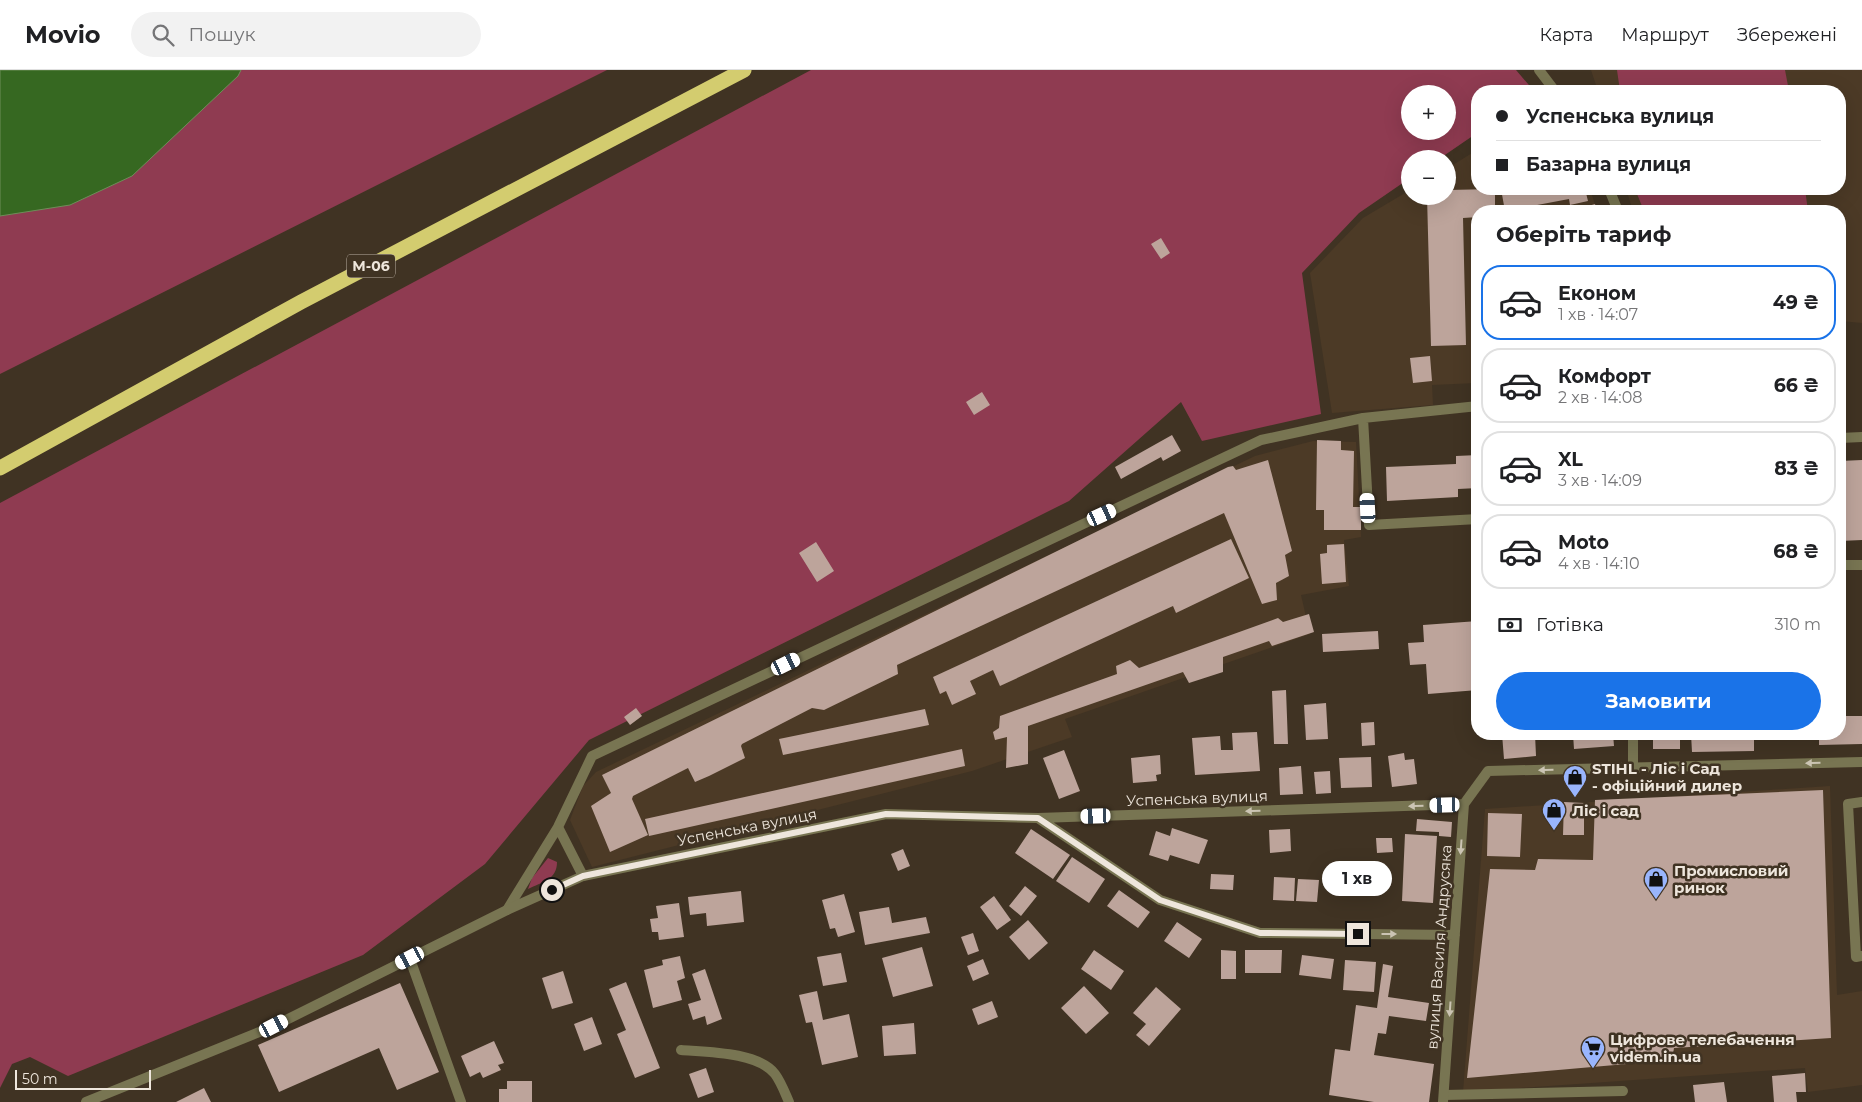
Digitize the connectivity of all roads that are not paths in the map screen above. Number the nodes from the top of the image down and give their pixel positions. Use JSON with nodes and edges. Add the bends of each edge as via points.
{"nodes":[{"id":1,"x":744,"y":70,"type":"edge"},
{"id":2,"x":1539,"y":70,"type":"edge"},
{"id":3,"x":1550,"y":85,"type":"edge"},
{"id":4,"x":1471,"y":407,"type":"edge"},
{"id":5,"x":1363,"y":418,"type":"junction"},
{"id":6,"x":1862,"y":437,"type":"edge"},
{"id":7,"x":1846,"y":438,"type":"edge"},
{"id":8,"x":0,"y":468,"type":"edge"},
{"id":9,"x":1471,"y":519,"type":"edge"},
{"id":10,"x":1862,"y":565,"type":"edge"},
{"id":11,"x":1846,"y":566,"type":"edge"},
{"id":12,"x":1633,"y":740,"type":"edge"},
{"id":13,"x":1862,"y":762,"type":"edge"},
{"id":14,"x":1633,"y":767,"type":"junction"},
{"id":15,"x":1862,"y":802,"type":"edge"},
{"id":16,"x":1464,"y":804,"type":"junction"},
{"id":17,"x":1038,"y":818,"type":"junction"},
{"id":18,"x":558,"y":827,"type":"junction"},
{"id":19,"x":583,"y":876,"type":"junction"},
{"id":20,"x":507,"y":910,"type":"junction"},
{"id":21,"x":1455,"y":935,"type":"junction"},
{"id":22,"x":1862,"y":956,"type":"edge"},
{"id":23,"x":410,"y":958,"type":"junction"},
{"id":24,"x":681,"y":1050,"type":"dead end"},
{"id":25,"x":1623,"y":1091,"type":"dead end"},
{"id":26,"x":1443,"y":1098,"type":"edge"},
{"id":27,"x":86,"y":1102,"type":"edge"},
{"id":28,"x":462,"y":1102,"type":"edge"},
{"id":29,"x":789,"y":1102,"type":"edge"}],
"edges":[{"from":1,"to":8,"type":"highway","number":"М-06","via":[[301,302]]},
{"from":2,"to":3,"type":"street"},
{"from":4,"to":5,"type":"street"},
{"from":5,"to":9,"type":"street","via":[[1369,525]]},
{"from":5,"to":18,"type":"street","via":[[1261,440],[592,756]]},
{"from":6,"to":7,"type":"street"},
{"from":10,"to":11,"type":"street"},
{"from":12,"to":14,"type":"street"},
{"from":13,"to":14,"type":"street","one_way":true},
{"from":14,"to":16,"type":"street","one_way":true,"via":[[1488,771]]},
{"from":15,"to":22,"type":"street","via":[[1848,804],[1856,957]]},
{"from":16,"to":17,"type":"street","name":"Успенська вулиця","one_way":true},
{"from":16,"to":21,"type":"street","name":"вулиця Василя Андрусяка","one_way":true},
{"from":17,"to":19,"type":"street","name":"Успенська вулиця","via":[[886,814]]},
{"from":17,"to":21,"type":"street","one_way":true,"via":[[1160,900],[1260,933]]},
{"from":18,"to":19,"type":"street"},
{"from":18,"to":20,"type":"street"},
{"from":19,"to":20,"type":"street","name":"Успенська вулиця"},
{"from":20,"to":23,"type":"street","name":"Успенська вулиця"},
{"from":21,"to":26,"type":"street","name":"вулиця Василя Андрусяка","one_way":true},
{"from":23,"to":27,"type":"street","name":"Успенська вулиця","via":[[274,1026]]},
{"from":23,"to":28,"type":"street"},
{"from":24,"to":29,"type":"street","via":[[734,1054],[757,1062],[774,1072]]},
{"from":25,"to":26,"type":"street"}]}
